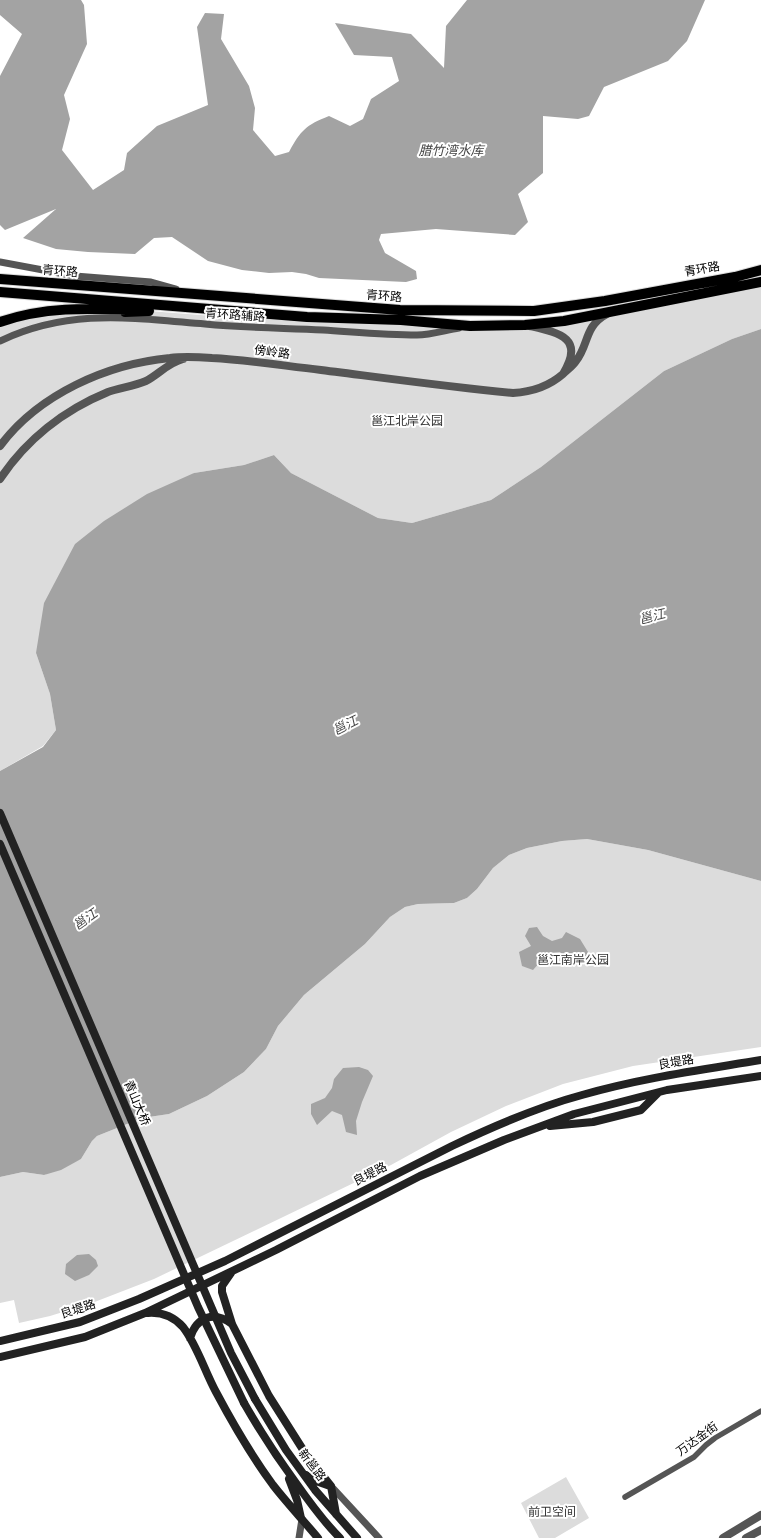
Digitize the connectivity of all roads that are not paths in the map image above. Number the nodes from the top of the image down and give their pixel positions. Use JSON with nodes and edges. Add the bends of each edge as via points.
{"nodes":[{"id":1,"x":1,"y":262,"type":"edge"},
{"id":2,"x":761,"y":270,"type":"edge"},
{"id":3,"x":1,"y":279,"type":"edge"},
{"id":4,"x":761,"y":282,"type":"edge"},
{"id":5,"x":1,"y":293,"type":"edge"},
{"id":6,"x":192,"y":294,"type":"junction"},
{"id":7,"x":612,"y":311,"type":"junction"},
{"id":8,"x":263,"y":313,"type":"junction"},
{"id":9,"x":3,"y":325,"type":"edge"},
{"id":10,"x":526,"y":325,"type":"junction"},
{"id":11,"x":470,"y":326,"type":"junction"},
{"id":12,"x":11,"y":336,"type":"junction"},
{"id":13,"x":0,"y":341,"type":"edge"},
{"id":14,"x":190,"y":358,"type":"junction"},
{"id":15,"x":563,"y":374,"type":"junction"},
{"id":16,"x":0,"y":446,"type":"edge"},
{"id":17,"x":0,"y":479,"type":"edge"},
{"id":18,"x":0,"y":813,"type":"edge"},
{"id":19,"x":0,"y":844,"type":"edge"},
{"id":20,"x":761,"y":1060,"type":"edge"},
{"id":21,"x":761,"y":1076,"type":"edge"},
{"id":22,"x":658,"y":1093,"type":"junction"},
{"id":23,"x":538,"y":1127,"type":"junction"},
{"id":24,"x":269,"y":1238,"type":"junction"},
{"id":25,"x":276,"y":1250,"type":"junction"},
{"id":26,"x":232,"y":1271,"type":"junction"},
{"id":27,"x":145,"y":1313,"type":"junction"},
{"id":28,"x":232,"y":1324,"type":"junction"},
{"id":29,"x":190,"y":1338,"type":"junction"},
{"id":30,"x":0,"y":1341,"type":"edge"},
{"id":31,"x":0,"y":1357,"type":"edge"},
{"id":32,"x":255,"y":1399,"type":"joint"},
{"id":33,"x":244,"y":1403,"type":"joint"},
{"id":34,"x":761,"y":1411,"type":"edge"},
{"id":35,"x":284,"y":1467,"type":"junction"},
{"id":36,"x":303,"y":1472,"type":"junction"},
{"id":37,"x":331,"y":1486,"type":"junction"},
{"id":38,"x":625,"y":1497,"type":"dead end"},
{"id":39,"x":336,"y":1514,"type":"junction"},
{"id":40,"x":761,"y":1515,"type":"edge"},
{"id":41,"x":302,"y":1519,"type":"junction"},
{"id":42,"x":761,"y":1530,"type":"edge"},
{"id":43,"x":299,"y":1538,"type":"edge"},
{"id":44,"x":318,"y":1538,"type":"edge"},
{"id":45,"x":340,"y":1538,"type":"edge"},
{"id":46,"x":357,"y":1538,"type":"edge"},
{"id":47,"x":379,"y":1538,"type":"edge"},
{"id":48,"x":723,"y":1538,"type":"edge"},
{"id":49,"x":746,"y":1538,"type":"edge"}],
"edges":[{"from":1,"to":6,"type":"street","via":[[75,276],[151,282]]},
{"from":2,"to":6,"type":"main road","name":"青环路","via":[[605,301],[534,311],[400,310]]},
{"from":3,"to":6,"type":"main road","name":"青环路"},
{"from":4,"to":7,"type":"main road","name":"青环路"},
{"from":5,"to":8,"type":"main road","name":"青环路"},
{"from":7,"to":10,"type":"main road","name":"青环路","via":[[564,321]]},
{"from":7,"to":15,"type":"street","name":"傍岭路","via":[[596,322],[576,361]]},
{"from":8,"to":9,"type":"main road","via":[[226,317],[149,311],[69,309],[35,312]]},
{"from":8,"to":11,"type":"main road","name":"青环路"},
{"from":9,"to":12,"type":"street","via":[[3,336]]},
{"from":10,"to":11,"type":"main road","name":"青环路"},
{"from":10,"to":15,"type":"street","via":[[556,332],[567,341],[571,348],[571,359]]},
{"from":11,"to":12,"type":"street","name":"青环路辅路","via":[[419,335],[248,328],[99,317],[73,319]]},
{"from":12,"to":13,"type":"street","name":"青环路辅路"},
{"from":14,"to":15,"type":"street","name":"傍岭路","via":[[232,359],[513,393],[534,390],[550,384]]},
{"from":14,"to":16,"type":"street","name":"傍岭路","via":[[142,362],[86,380],[38,408]]},
{"from":14,"to":17,"type":"street","via":[[171,364],[145,381],[93,399],[59,418],[31,442]]},
{"from":18,"to":32,"type":"main road","name":"青山大桥","bridge":true,"via":[[210,1304]]},
{"from":19,"to":33,"type":"main road","name":"青山大桥","bridge":true,"via":[[198,1308]]},
{"from":20,"to":24,"type":"main road","name":"良堤路","via":[[673,1074],[597,1091],[523,1114],[485,1130]]},
{"from":21,"to":22,"type":"main road","name":"良堤路"},
{"from":22,"to":23,"type":"main road","name":"良堤路","via":[[574,1114]]},
{"from":22,"to":23,"type":"main road","via":[[641,1110],[593,1122]]},
{"from":23,"to":25,"type":"main road","name":"良堤路","via":[[420,1176]]},
{"from":24,"to":25,"type":"main road"},
{"from":24,"to":30,"type":"main road","name":"良堤路","via":[[140,1299],[80,1322]]},
{"from":25,"to":26,"type":"main road","name":"良堤路"},
{"from":26,"to":27,"type":"main road","name":"良堤路"},
{"from":26,"to":28,"type":"main road","via":[[222,1286],[222,1292]]},
{"from":27,"to":29,"type":"main road","via":[[171,1316]]},
{"from":27,"to":31,"type":"main road","name":"良堤路","via":[[85,1337]]},
{"from":28,"to":29,"type":"main road","via":[[217,1316],[207,1318],[197,1324]]},
{"from":28,"to":37,"type":"main road","via":[[269,1396],[294,1436]]},
{"from":29,"to":41,"type":"main road","via":[[215,1391],[252,1456]]},
{"from":32,"to":36,"type":"main road","name":"新邕路","via":[[286,1450]]},
{"from":33,"to":35,"type":"main road","name":"新邕路","via":[[262,1436]]},
{"from":34,"to":38,"type":"street","name":"万达金街","via":[[715,1438],[694,1457]]},
{"from":35,"to":41,"type":"main road"},
{"from":35,"to":45,"type":"main road","name":"新邕路","via":[[310,1504]]},
{"from":36,"to":37,"type":"main road","via":[[313,1480]]},
{"from":36,"to":39,"type":"main road","name":"新邕路"},
{"from":37,"to":39,"type":"main road"},
{"from":37,"to":47,"type":"street"},
{"from":39,"to":46,"type":"main road","name":"新邕路"},
{"from":40,"to":48,"type":"street"},
{"from":41,"to":43,"type":"street"},
{"from":41,"to":44,"type":"main road"},
{"from":42,"to":49,"type":"street"}]}
